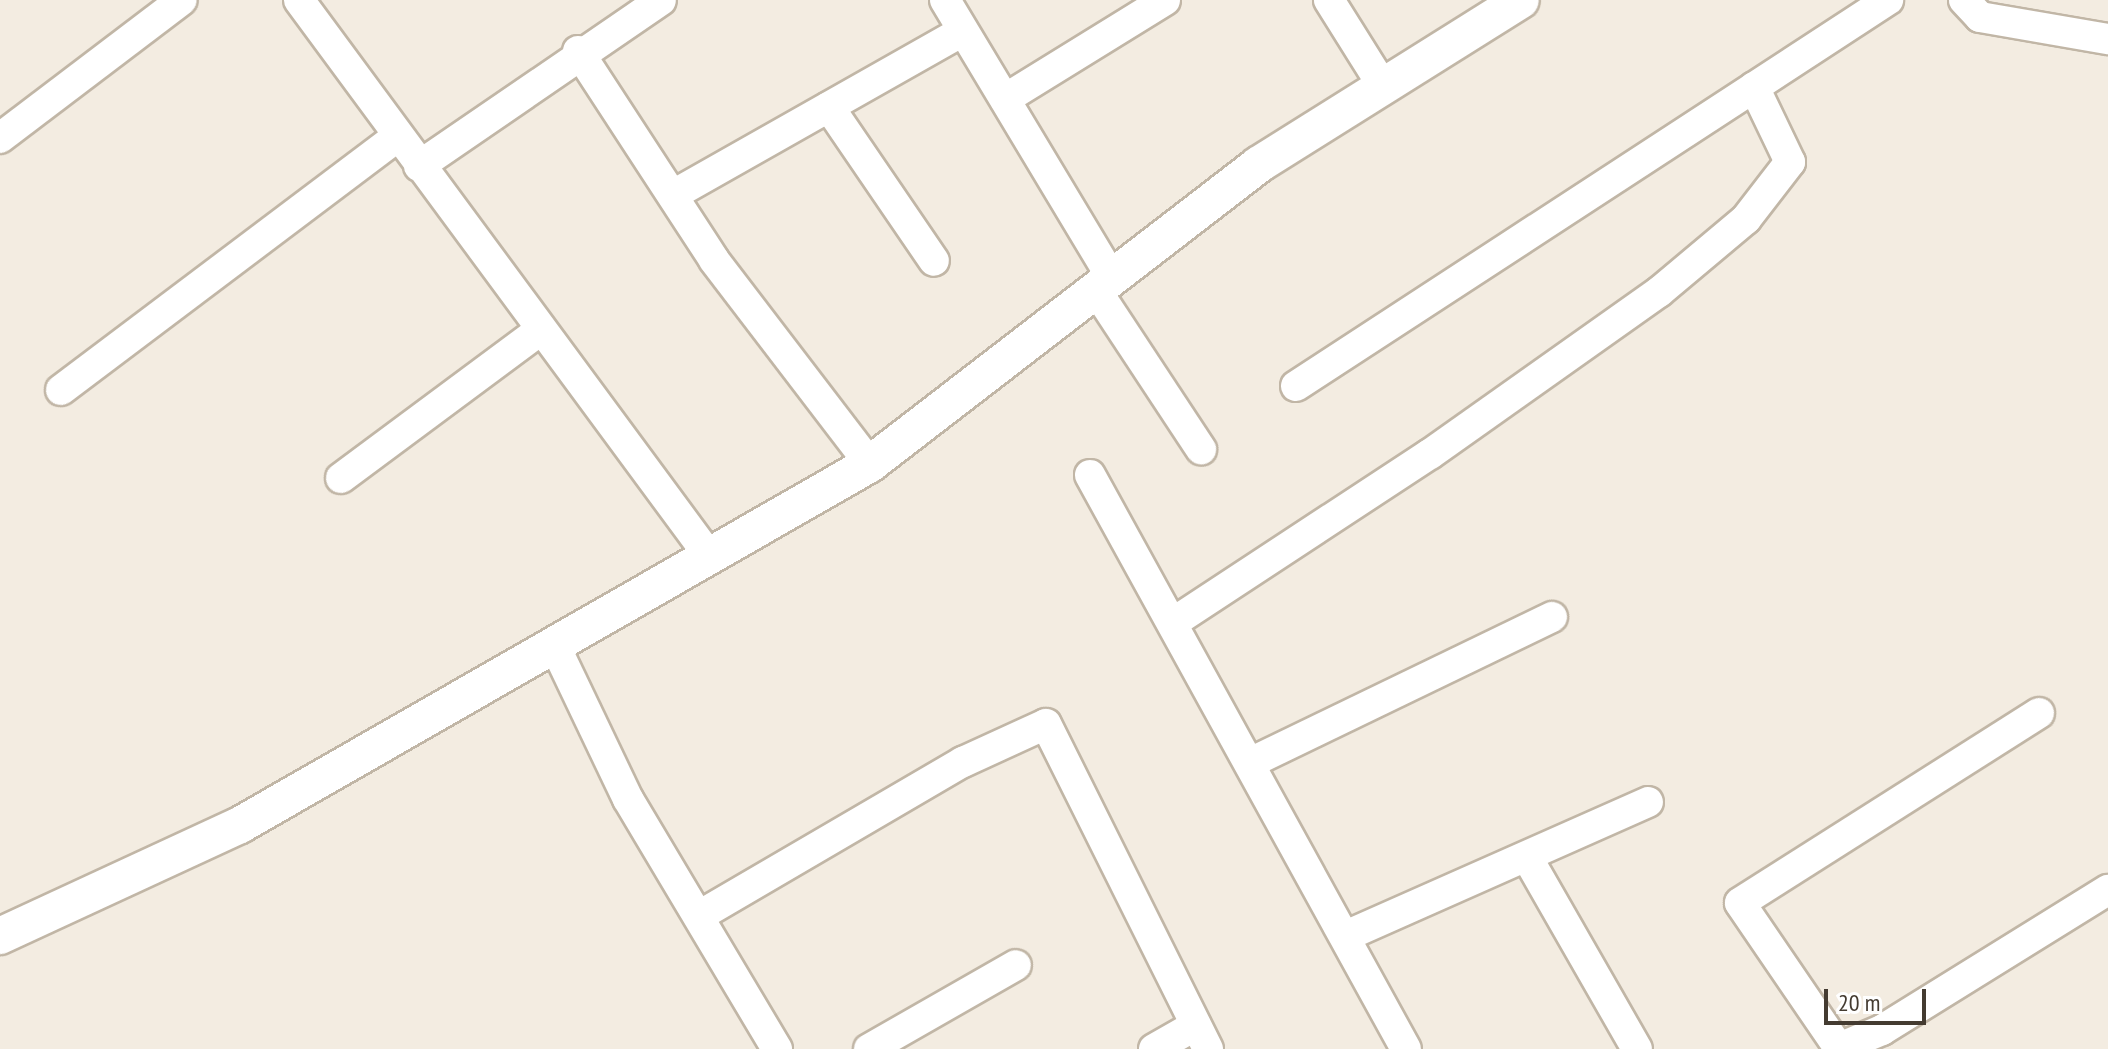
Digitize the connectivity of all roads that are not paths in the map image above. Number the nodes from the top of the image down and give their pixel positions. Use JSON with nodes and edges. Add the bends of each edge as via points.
{"nodes":[{"id":1,"x":182,"y":0,"type":"edge"},
{"id":2,"x":299,"y":0,"type":"edge"},
{"id":3,"x":661,"y":0,"type":"edge"},
{"id":4,"x":945,"y":0,"type":"edge"},
{"id":5,"x":1165,"y":0,"type":"edge"},
{"id":6,"x":1329,"y":0,"type":"edge"},
{"id":7,"x":1521,"y":0,"type":"edge"},
{"id":8,"x":1888,"y":0,"type":"edge"},
{"id":9,"x":1964,"y":0,"type":"edge"},
{"id":10,"x":963,"y":31,"type":"junction"},
{"id":11,"x":2108,"y":39,"type":"edge"},
{"id":12,"x":578,"y":51,"type":"junction"},
{"id":13,"x":1383,"y":86,"type":"junction"},
{"id":14,"x":1754,"y":87,"type":"junction"},
{"id":15,"x":1005,"y":99,"type":"junction"},
{"id":16,"x":829,"y":107,"type":"junction"},
{"id":17,"x":398,"y":136,"type":"junction"},
{"id":18,"x":0,"y":138,"type":"edge"},
{"id":19,"x":419,"y":166,"type":"junction"},
{"id":20,"x":673,"y":195,"type":"junction"},
{"id":21,"x":934,"y":261,"type":"dead end"},
{"id":22,"x":1104,"y":284,"type":"junction"},
{"id":23,"x":540,"y":330,"type":"junction"},
{"id":24,"x":1296,"y":386,"type":"dead end"},
{"id":25,"x":61,"y":390,"type":"dead end"},
{"id":26,"x":1201,"y":449,"type":"dead end"},
{"id":27,"x":870,"y":464,"type":"junction"},
{"id":28,"x":1090,"y":475,"type":"dead end"},
{"id":29,"x":341,"y":478,"type":"dead end"},
{"id":30,"x":710,"y":557,"type":"junction"},
{"id":31,"x":1552,"y":617,"type":"dead end"},
{"id":32,"x":1174,"y":622,"type":"junction"},
{"id":33,"x":554,"y":644,"type":"junction"},
{"id":34,"x":2039,"y":713,"type":"dead end"},
{"id":35,"x":1254,"y":761,"type":"junction"},
{"id":36,"x":1648,"y":802,"type":"dead end"},
{"id":37,"x":1527,"y":857,"type":"junction"},
{"id":38,"x":2108,"y":890,"type":"edge"},
{"id":39,"x":699,"y":916,"type":"junction"},
{"id":40,"x":1348,"y":935,"type":"junction"},
{"id":41,"x":0,"y":936,"type":"edge"},
{"id":42,"x":1016,"y":965,"type":"dead end"},
{"id":43,"x":1202,"y":1037,"type":"edge"},
{"id":44,"x":1840,"y":1048,"type":"edge"},
{"id":45,"x":777,"y":1049,"type":"edge"},
{"id":46,"x":869,"y":1049,"type":"edge"},
{"id":47,"x":1154,"y":1049,"type":"edge"},
{"id":48,"x":1406,"y":1049,"type":"edge"},
{"id":49,"x":1637,"y":1049,"type":"edge"}],
"edges":[{"from":1,"to":18,"type":"street"},
{"from":2,"to":17,"type":"street"},
{"from":3,"to":12,"type":"street"},
{"from":4,"to":10,"type":"street"},
{"from":5,"to":15,"type":"street"},
{"from":6,"to":13,"type":"street"},
{"from":7,"to":13,"type":"street"},
{"from":8,"to":14,"type":"street"},
{"from":9,"to":11,"type":"street","via":[[1980,17]]},
{"from":10,"to":15,"type":"street"},
{"from":10,"to":16,"type":"street"},
{"from":12,"to":19,"type":"street"},
{"from":12,"to":20,"type":"street"},
{"from":13,"to":22,"type":"street","via":[[1258,165]]},
{"from":14,"to":24,"type":"street"},
{"from":14,"to":32,"type":"street","via":[[1790,162],[1746,219],[1659,292],[1430,454]]},
{"from":15,"to":22,"type":"street"},
{"from":16,"to":20,"type":"street"},
{"from":16,"to":21,"type":"street"},
{"from":17,"to":19,"type":"street"},
{"from":17,"to":25,"type":"street"},
{"from":19,"to":23,"type":"street"},
{"from":20,"to":27,"type":"street"},
{"from":22,"to":26,"type":"street"},
{"from":22,"to":27,"type":"street"},
{"from":23,"to":29,"type":"street"},
{"from":23,"to":30,"type":"street"},
{"from":27,"to":30,"type":"street"},
{"from":28,"to":32,"type":"street"},
{"from":30,"to":33,"type":"street"},
{"from":31,"to":35,"type":"street"},
{"from":32,"to":35,"type":"street"},
{"from":33,"to":39,"type":"street","via":[[628,799]]},
{"from":33,"to":41,"type":"street","via":[[240,825]]},
{"from":34,"to":44,"type":"street","via":[[1740,903]]},
{"from":35,"to":40,"type":"street"},
{"from":36,"to":37,"type":"street"},
{"from":37,"to":40,"type":"street"},
{"from":37,"to":49,"type":"street"},
{"from":38,"to":44,"type":"street","via":[[1882,1030]]},
{"from":39,"to":43,"type":"street","via":[[963,762],[1046,724]]},
{"from":39,"to":45,"type":"street"},
{"from":40,"to":48,"type":"street"},
{"from":42,"to":46,"type":"street"},
{"from":43,"to":47,"type":"street"}]}
